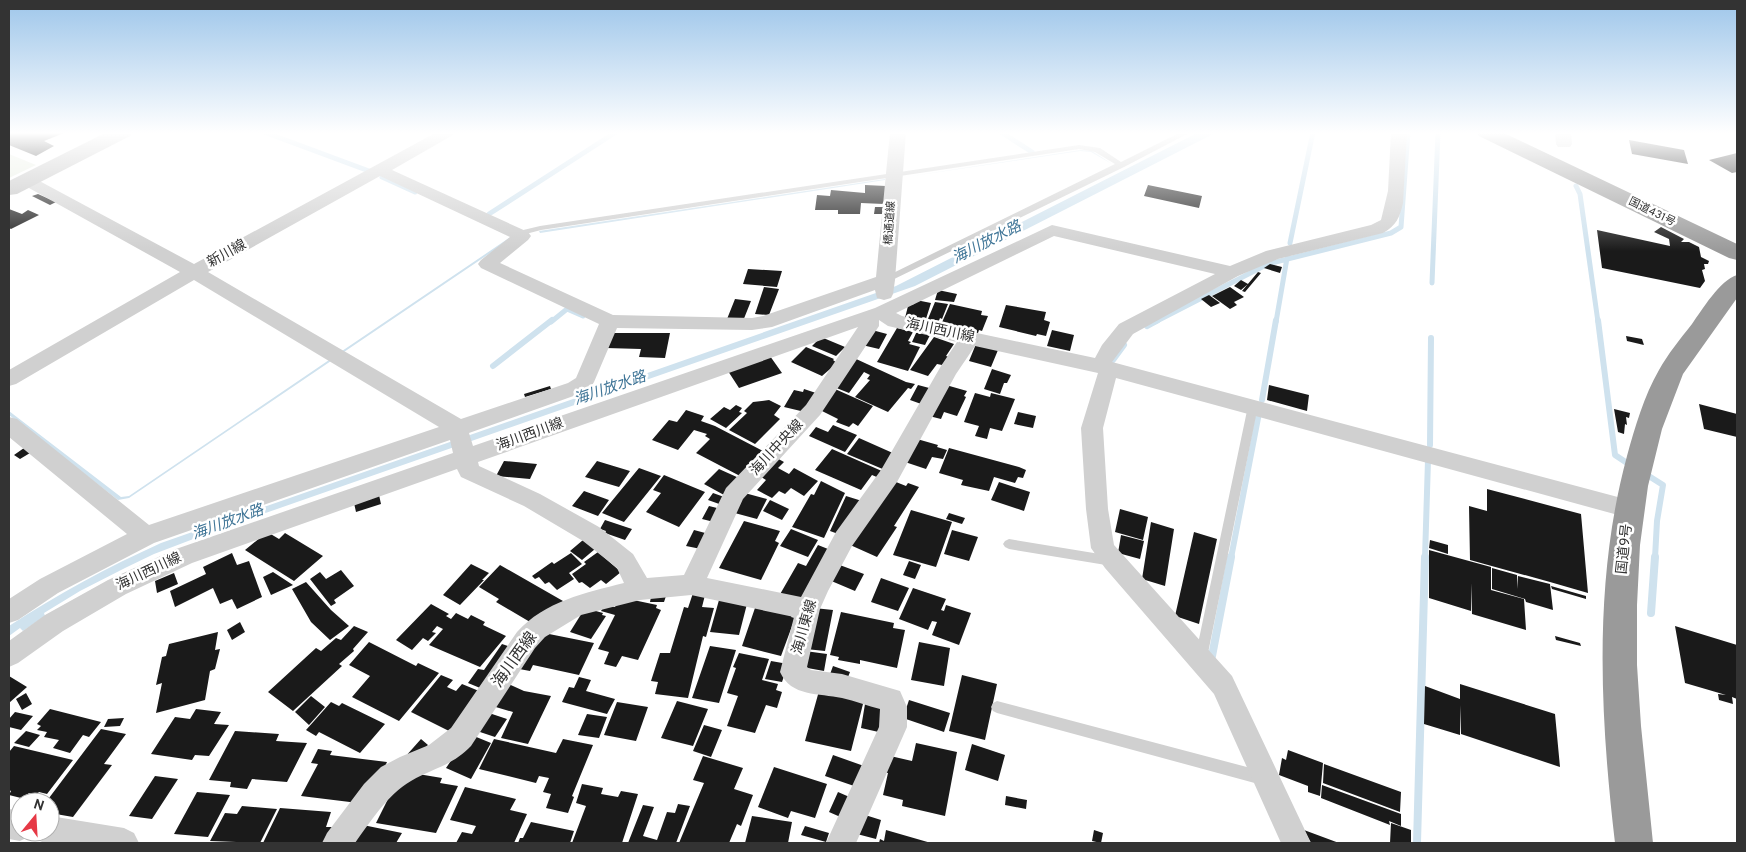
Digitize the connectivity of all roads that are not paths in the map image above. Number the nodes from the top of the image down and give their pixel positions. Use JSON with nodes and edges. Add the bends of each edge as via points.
{"nodes":[{"id":1,"x":44,"y":172,"type":"edge"},
{"id":2,"x":376,"y":172,"type":"edge"},
{"id":3,"x":383,"y":172,"type":"edge"},
{"id":4,"x":909,"y":172,"type":"edge"},
{"id":5,"x":1107,"y":172,"type":"edge"},
{"id":6,"x":1397,"y":172,"type":"edge"},
{"id":7,"x":1568,"y":172,"type":"edge"},
{"id":8,"x":1596,"y":172,"type":"edge"},
{"id":9,"x":894,"y":174,"type":"junction"},
{"id":10,"x":18,"y":185,"type":"edge"},
{"id":11,"x":518,"y":234,"type":"junction"},
{"id":12,"x":1737,"y":239,"type":"edge"},
{"id":13,"x":1737,"y":253,"type":"edge"},
{"id":14,"x":194,"y":272,"type":"junction"},
{"id":15,"x":1232,"y":272,"type":"junction"},
{"id":16,"x":886,"y":282,"type":"junction"},
{"id":17,"x":1737,"y":283,"type":"edge"},
{"id":18,"x":878,"y":310,"type":"junction"},
{"id":19,"x":610,"y":321,"type":"junction"},
{"id":20,"x":970,"y":338,"type":"junction"},
{"id":21,"x":1104,"y":367,"type":"junction"},
{"id":22,"x":9,"y":379,"type":"edge"},
{"id":23,"x":1253,"y":406,"type":"junction"},
{"id":24,"x":9,"y":425,"type":"edge"},
{"id":25,"x":462,"y":443,"type":"junction"},
{"id":26,"x":1630,"y":509,"type":"junction"},
{"id":27,"x":146,"y":536,"type":"junction"},
{"id":28,"x":1009,"y":544,"type":"dead end"},
{"id":29,"x":1112,"y":561,"type":"junction"},
{"id":30,"x":691,"y":585,"type":"junction"},
{"id":31,"x":640,"y":589,"type":"junction"},
{"id":32,"x":808,"y":609,"type":"junction"},
{"id":33,"x":9,"y":612,"type":"edge"},
{"id":34,"x":9,"y":655,"type":"edge"},
{"id":35,"x":1200,"y":661,"type":"junction"},
{"id":36,"x":997,"y":707,"type":"dead end"},
{"id":37,"x":1267,"y":780,"type":"junction"},
{"id":38,"x":60,"y":833,"type":"edge"},
{"id":39,"x":124,"y":843,"type":"edge"},
{"id":40,"x":337,"y":843,"type":"edge"},
{"id":41,"x":841,"y":843,"type":"edge"},
{"id":42,"x":1296,"y":843,"type":"edge"},
{"id":43,"x":1634,"y":843,"type":"edge"}],
"edges":[{"from":1,"to":10,"type":"main road"},
{"from":2,"to":14,"type":"street","name":"新川線"},
{"from":3,"to":11,"type":"street"},
{"from":4,"to":9,"type":"lane"},
{"from":5,"to":16,"type":"lane"},
{"from":6,"to":15,"type":"street","via":[[1395,201],[1388,223],[1377,229],[1272,255]]},
{"from":7,"to":13,"type":"highway","name":"国道431号"},
{"from":8,"to":12,"type":"highway","name":"国道431号"},
{"from":9,"to":11,"type":"lane"},
{"from":9,"to":16,"type":"street","name":"橋通道線"},
{"from":10,"to":14,"type":"street"},
{"from":11,"to":19,"type":"street","via":[[522,236],[488,264]]},
{"from":14,"to":22,"type":"street","name":"新川線"},
{"from":14,"to":25,"type":"street"},
{"from":15,"to":18,"type":"street","via":[[1052,230]]},
{"from":15,"to":21,"type":"street","via":[[1126,329],[1109,350]]},
{"from":16,"to":18,"type":"street","name":"橋通道線"},
{"from":16,"to":19,"type":"street","via":[[752,324]]},
{"from":17,"to":26,"type":"highway","name":"国道9号","via":[[1710,315],[1671,372],[1650,423]]},
{"from":18,"to":20,"type":"street","name":"海川西川線","via":[[895,321]]},
{"from":18,"to":25,"type":"street","name":"海川西川線"},
{"from":18,"to":30,"type":"street","name":"海川中央線","via":[[813,410],[734,494]]},
{"from":19,"to":25,"type":"street","via":[[584,382]]},
{"from":20,"to":21,"type":"street","name":"海川西川線"},
{"from":20,"to":32,"type":"street","name":"海川東線","via":[[889,476],[844,539]]},
{"from":21,"to":23,"type":"street","name":"海川西川線"},
{"from":21,"to":29,"type":"street","via":[[1092,428],[1097,509],[1104,548]]},
{"from":23,"to":26,"type":"street","name":"海川西川線"},
{"from":23,"to":35,"type":"lane"},
{"from":24,"to":27,"type":"street"},
{"from":25,"to":27,"type":"street"},
{"from":25,"to":31,"type":"street","via":[[469,471],[532,500],[591,534],[625,561]]},
{"from":25,"to":34,"type":"street","name":"海川西川線","via":[[184,556],[117,587],[54,623]]},
{"from":26,"to":43,"type":"highway","name":"国道9号","via":[[1622,583],[1619,684]]},
{"from":27,"to":33,"type":"street","via":[[49,586]]},
{"from":28,"to":29,"type":"lane"},
{"from":29,"to":35,"type":"street"},
{"from":30,"to":31,"type":"street","name":"海川西線"},
{"from":30,"to":32,"type":"street","name":"海川西線"},
{"from":31,"to":40,"type":"street","name":"海川西線","via":[[574,606],[536,629],[461,737],[441,755],[401,771],[385,784]]},
{"from":32,"to":41,"type":"street","name":"海川東線","via":[[793,672],[806,682],[842,686],[891,700],[894,707],[893,727]]},
{"from":35,"to":37,"type":"street","via":[[1223,684]]},
{"from":36,"to":37,"type":"lane"},
{"from":37,"to":42,"type":"street"},
{"from":38,"to":39,"type":"street"}]}
